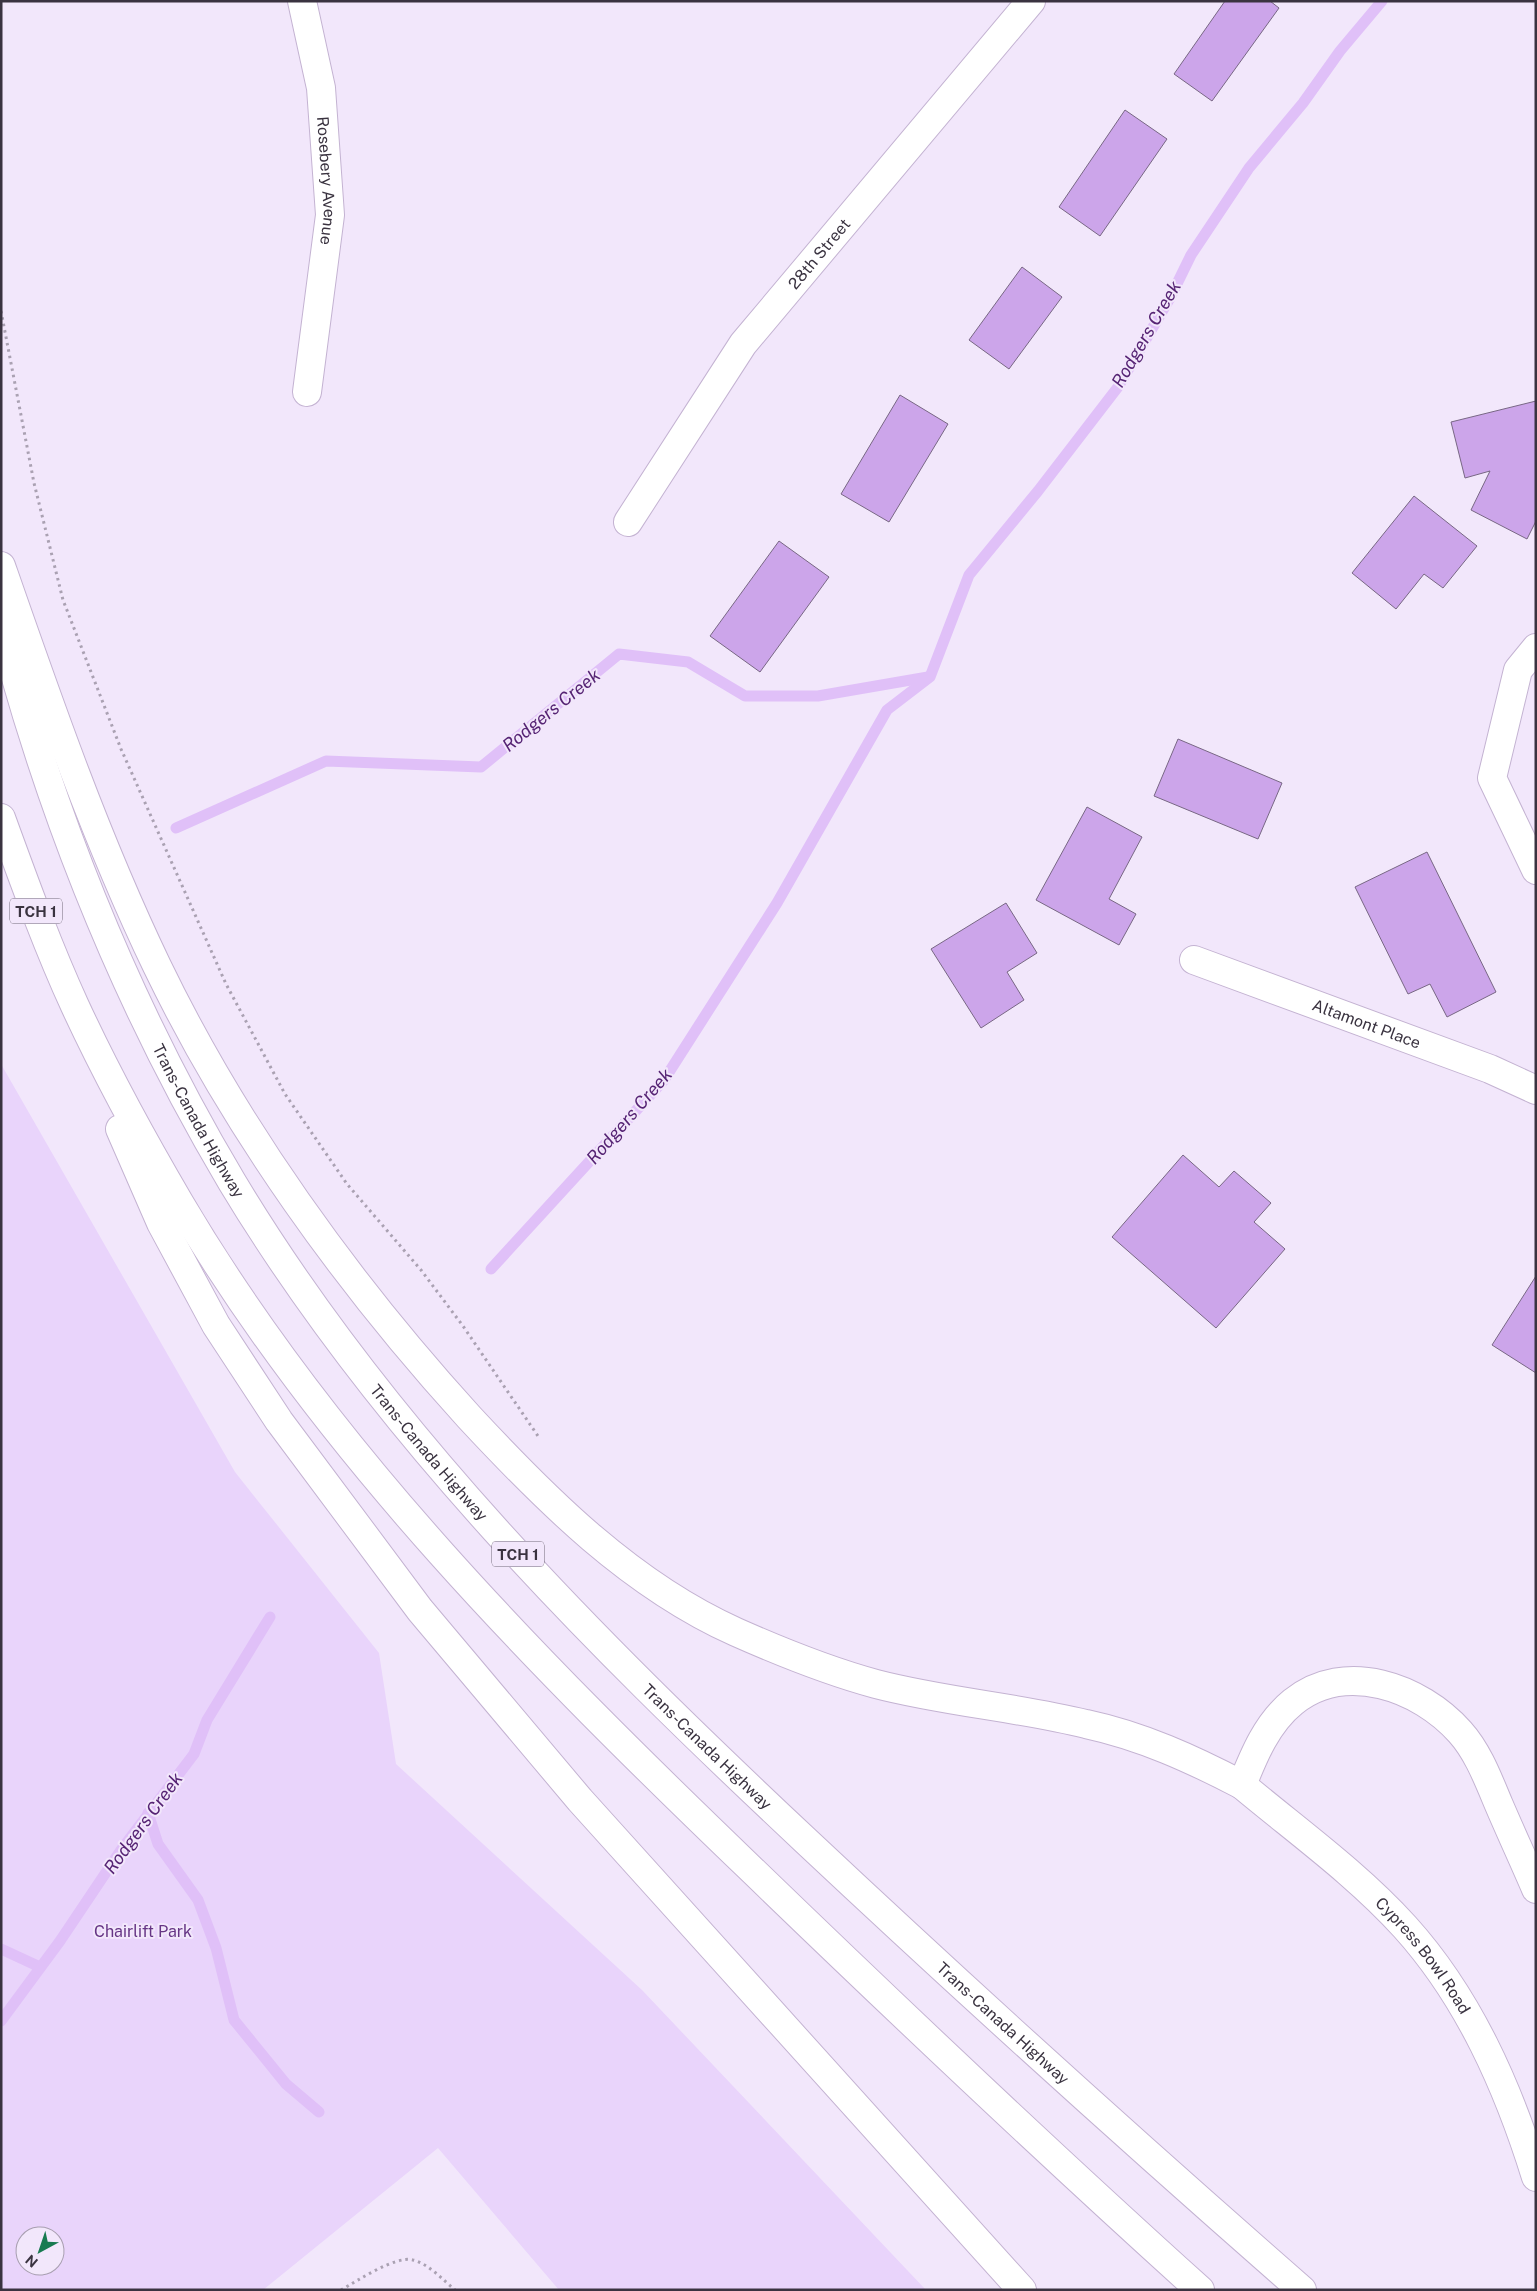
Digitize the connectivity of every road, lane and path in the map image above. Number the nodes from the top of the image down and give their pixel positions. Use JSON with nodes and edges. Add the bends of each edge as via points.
{"nodes":[{"id":1,"x":302,"y":1,"type":"edge"},
{"id":2,"x":1031,"y":1,"type":"edge"},
{"id":3,"x":1,"y":311,"type":"edge"},
{"id":4,"x":307,"y":392,"type":"dead end"},
{"id":5,"x":628,"y":522,"type":"dead end"},
{"id":6,"x":1,"y":566,"type":"edge"},
{"id":7,"x":1,"y":624,"type":"edge"},
{"id":8,"x":1536,"y":648,"type":"edge"},
{"id":9,"x":1,"y":818,"type":"edge"},
{"id":10,"x":1536,"y":870,"type":"edge"},
{"id":11,"x":1194,"y":960,"type":"dead end"},
{"id":12,"x":74,"y":1004,"type":"junction"},
{"id":13,"x":1536,"y":1090,"type":"edge"},
{"id":14,"x":543,"y":1443,"type":"dead end"},
{"id":15,"x":1242,"y":1785,"type":"junction"},
{"id":16,"x":1536,"y":1888,"type":"edge"},
{"id":17,"x":1536,"y":2177,"type":"edge"},
{"id":18,"x":341,"y":2290,"type":"edge"},
{"id":19,"x":455,"y":2290,"type":"edge"},
{"id":20,"x":1022,"y":2290,"type":"edge"},
{"id":21,"x":1200,"y":2290,"type":"edge"},
{"id":22,"x":1302,"y":2290,"type":"edge"}],
"edges":[{"from":1,"to":4,"type":"main road","name":"Rosebery Avenue","via":[[321,88],[330,215]]},
{"from":2,"to":5,"type":"main road","name":"28th Street","via":[[743,344]]},
{"from":3,"to":14,"type":"path","via":[[34,483],[63,600],[121,749],[226,984],[285,1094],[347,1184],[421,1270]]},
{"from":6,"to":15,"type":"main road","name":"Cypress Bowl Road","via":[[74,770],[114,870],[158,968],[210,1065],[328,1244],[447,1392],[539,1490],[612,1554],[670,1595],[730,1629],[800,1659],[873,1683],[1086,1724],[1140,1738],[1192,1759]]},
{"from":7,"to":22,"type":"main road","name":"Trans-Canada Highway","number":"TCH 1","via":[[51,787],[126,980],[179,1087],[232,1182],[288,1269],[351,1356],[501,1534],[574,1615],[659,1700],[1008,2028]]},
{"from":8,"to":10,"type":"main road","via":[[1518,670],[1492,778]]},
{"from":9,"to":12,"type":"main road","number":"TCH 1"},
{"from":11,"to":13,"type":"main road","name":"Altamont Place","via":[[1490,1069]]},
{"from":12,"to":20,"type":"main road","via":[[114,1116],[161,1224],[216,1325],[346,1514],[420,1610],[580,1800]]},
{"from":12,"to":21,"type":"main road","number":"TCH 1","via":[[158,1166],[239,1296],[378,1480],[452,1566],[533,1653],[723,1842],[965,2073]]},
{"from":15,"to":16,"type":"main road","via":[[1272,1724],[1293,1702],[1317,1688],[1346,1681],[1377,1683],[1407,1691],[1435,1708],[1460,1732],[1480,1762]]},
{"from":15,"to":17,"type":"main road","name":"Cypress Bowl Road","via":[[1352,1876],[1405,1927],[1449,1985],[1486,2047],[1519,2120]]},
{"from":18,"to":19,"type":"path","via":[[406,2259],[426,2266]]}]}
